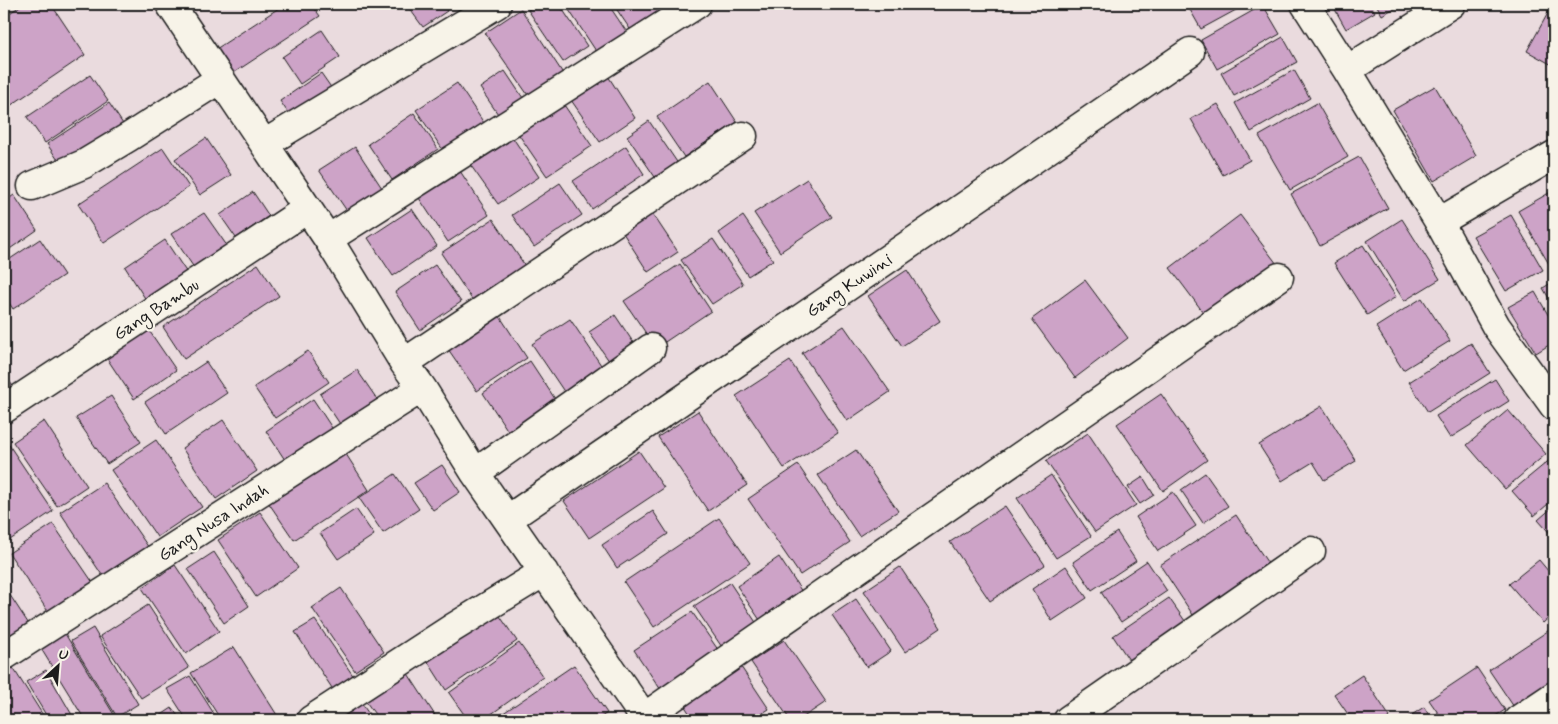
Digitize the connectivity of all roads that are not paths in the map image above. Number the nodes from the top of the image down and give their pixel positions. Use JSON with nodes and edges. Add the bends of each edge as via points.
{"nodes":[{"id":1,"x":497,"y":4,"type":"edge"},
{"id":2,"x":697,"y":4,"type":"edge"},
{"id":3,"x":1305,"y":4,"type":"edge"},
{"id":4,"x":1450,"y":4,"type":"edge"},
{"id":5,"x":172,"y":5,"type":"edge"},
{"id":6,"x":1190,"y":52,"type":"dead end"},
{"id":7,"x":1347,"y":70,"type":"junction"},
{"id":8,"x":220,"y":79,"type":"junction"},
{"id":9,"x":744,"y":136,"type":"dead end"},
{"id":10,"x":264,"y":144,"type":"junction"},
{"id":11,"x":1554,"y":155,"type":"edge"},
{"id":12,"x":32,"y":186,"type":"dead end"},
{"id":13,"x":308,"y":209,"type":"junction"},
{"id":14,"x":1439,"y":222,"type":"junction"},
{"id":15,"x":328,"y":239,"type":"junction"},
{"id":16,"x":1279,"y":278,"type":"dead end"},
{"id":17,"x":651,"y":348,"type":"dead end"},
{"id":18,"x":404,"y":363,"type":"junction"},
{"id":19,"x":1545,"y":376,"type":"edge"},
{"id":20,"x":422,"y":388,"type":"junction"},
{"id":21,"x":1554,"y":406,"type":"edge"},
{"id":22,"x":4,"y":409,"type":"edge"},
{"id":23,"x":475,"y":473,"type":"junction"},
{"id":24,"x":508,"y":519,"type":"junction"},
{"id":25,"x":1310,"y":551,"type":"dead end"},
{"id":26,"x":544,"y":572,"type":"junction"},
{"id":27,"x":4,"y":656,"type":"edge"},
{"id":28,"x":1554,"y":696,"type":"edge"},
{"id":29,"x":643,"y":719,"type":"edge"},
{"id":30,"x":311,"y":720,"type":"edge"},
{"id":31,"x":1068,"y":720,"type":"edge"},
{"id":32,"x":1518,"y":720,"type":"edge"}],
"edges":[{"from":1,"to":10,"type":"street"},
{"from":2,"to":15,"type":"street"},
{"from":3,"to":7,"type":"street"},
{"from":4,"to":7,"type":"street"},
{"from":5,"to":8,"type":"street"},
{"from":6,"to":24,"type":"street","name":"Gang Kuwini"},
{"from":7,"to":14,"type":"street"},
{"from":8,"to":10,"type":"street"},
{"from":8,"to":12,"type":"street","via":[[84,164]]},
{"from":9,"to":18,"type":"street"},
{"from":10,"to":13,"type":"street"},
{"from":11,"to":14,"type":"street"},
{"from":13,"to":15,"type":"street"},
{"from":13,"to":22,"type":"street","name":"Gang Bambu"},
{"from":14,"to":19,"type":"street","via":[[1496,326]]},
{"from":15,"to":18,"type":"street"},
{"from":16,"to":29,"type":"street"},
{"from":17,"to":23,"type":"street"},
{"from":18,"to":20,"type":"street"},
{"from":19,"to":21,"type":"street"},
{"from":20,"to":23,"type":"street"},
{"from":20,"to":27,"type":"street","name":"Gang Nusa Indah"},
{"from":23,"to":24,"type":"street"},
{"from":24,"to":26,"type":"street"},
{"from":25,"to":31,"type":"street"},
{"from":26,"to":29,"type":"street"},
{"from":26,"to":30,"type":"street"},
{"from":28,"to":32,"type":"street"}]}
